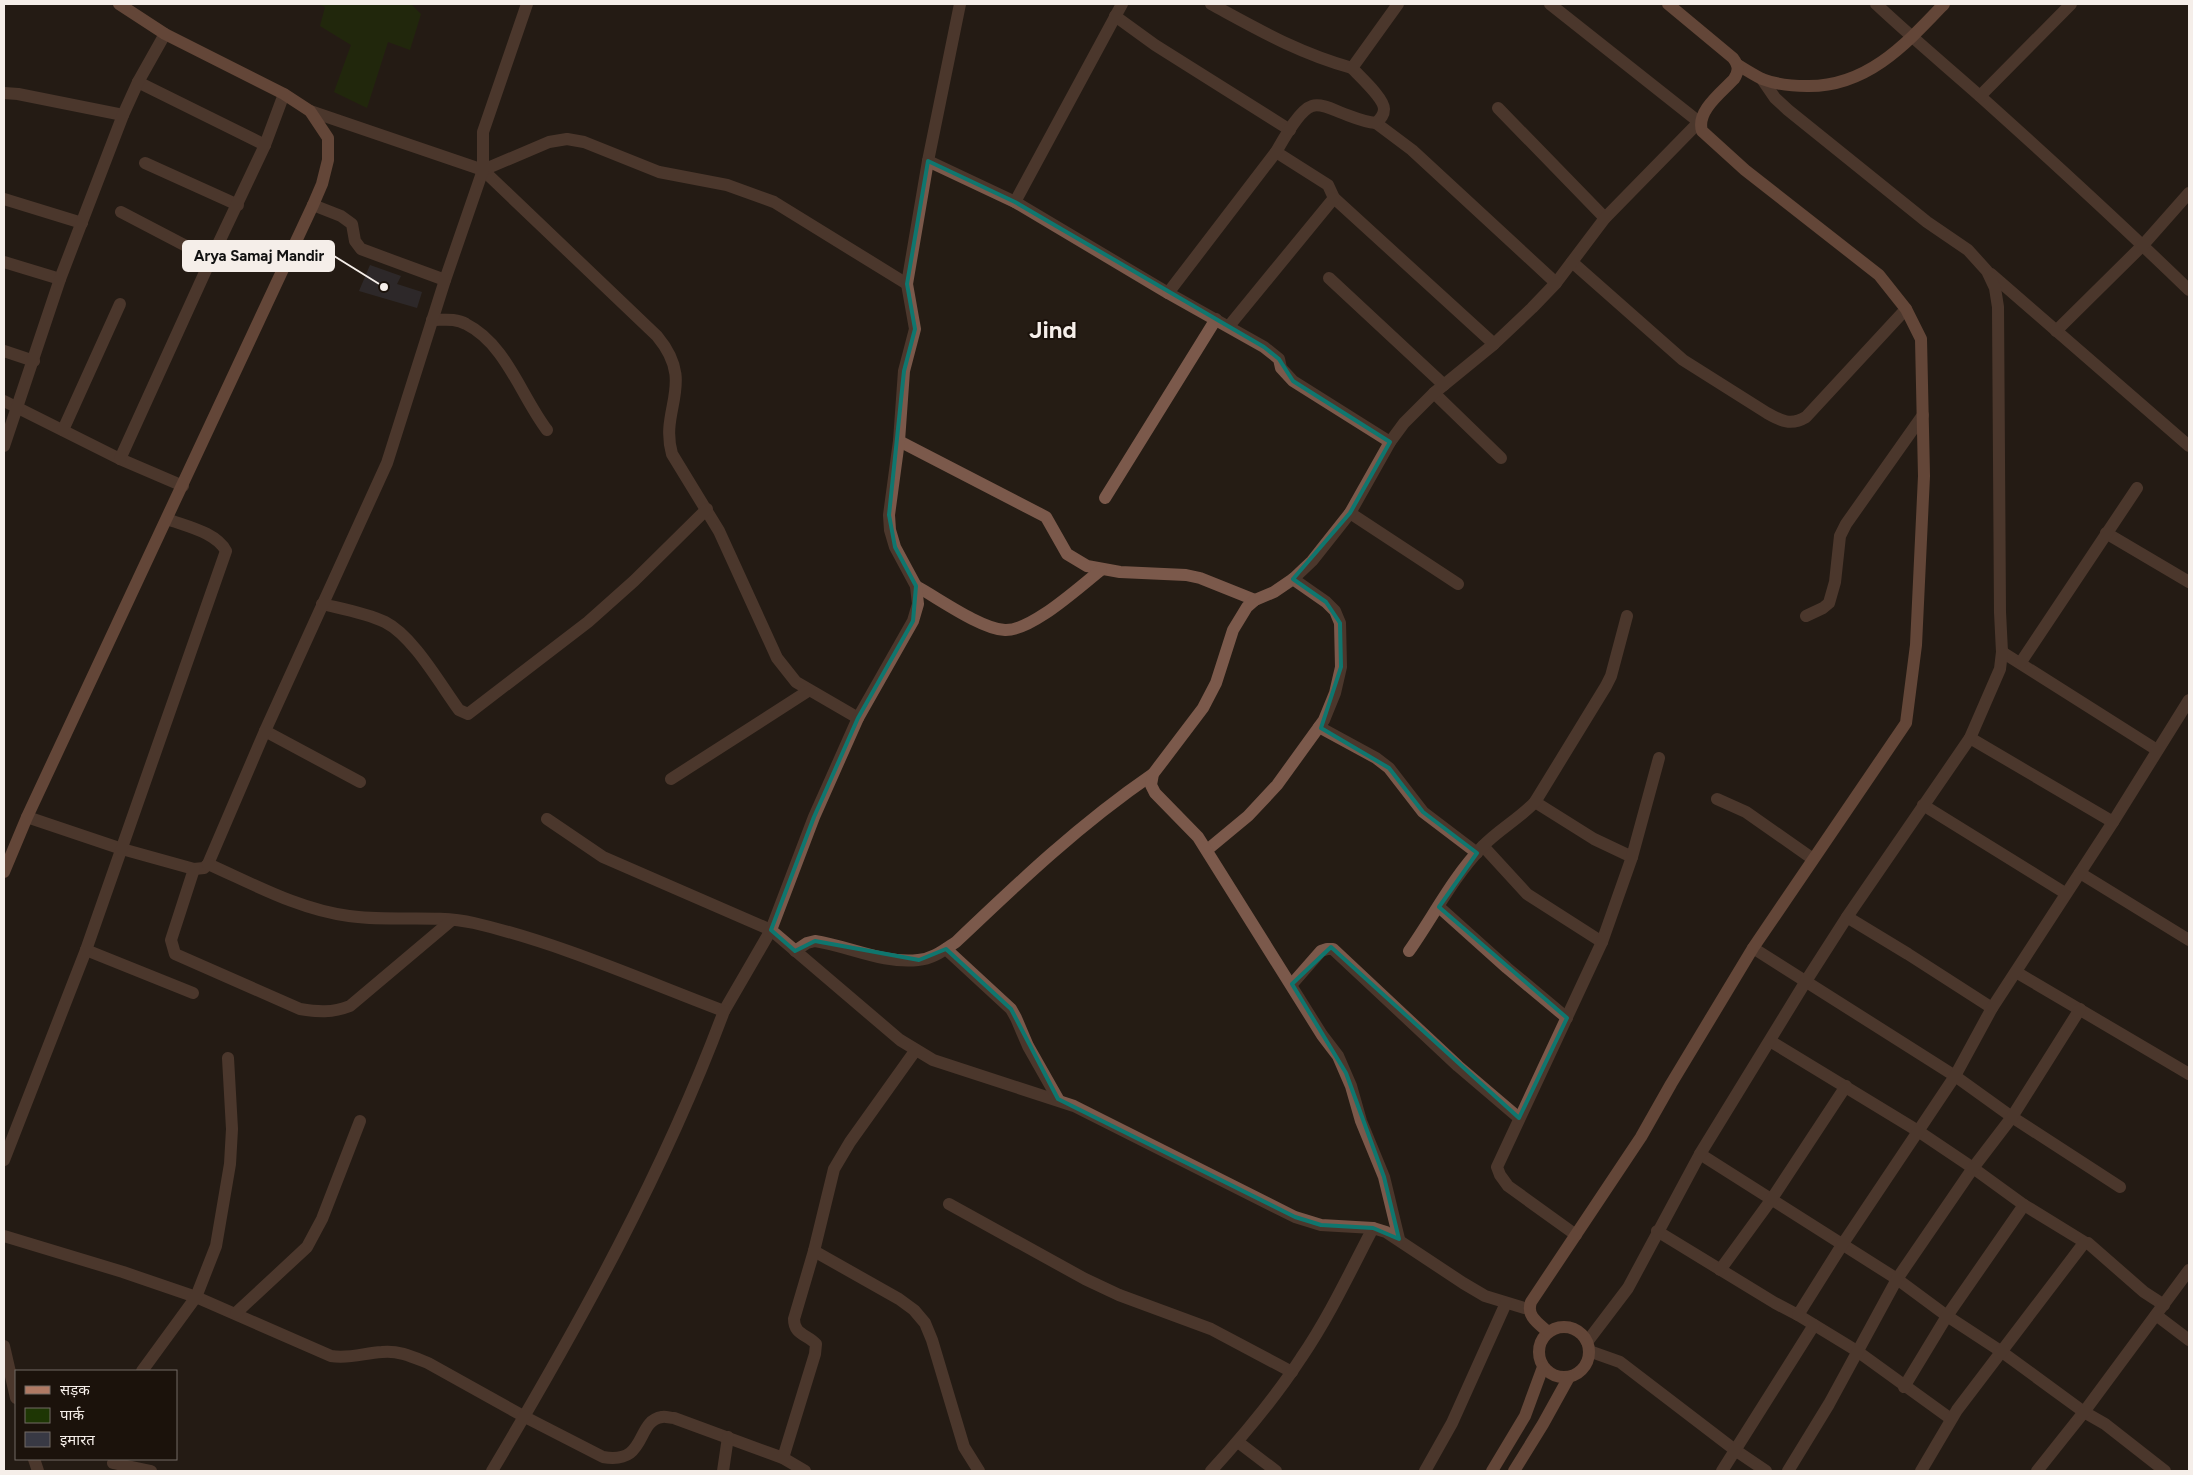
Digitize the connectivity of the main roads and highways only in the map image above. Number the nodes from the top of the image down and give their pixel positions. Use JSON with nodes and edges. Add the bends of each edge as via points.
{"nodes":[{"id":1,"x":119,"y":4,"type":"edge"},
{"id":2,"x":1668,"y":4,"type":"edge"},
{"id":3,"x":1944,"y":4,"type":"edge"},
{"id":4,"x":1738,"y":65,"type":"junction"},
{"id":5,"x":4,"y":872,"type":"edge"},
{"id":6,"x":1548,"y":1332,"type":"junction"},
{"id":7,"x":1543,"y":1367,"type":"junction"},
{"id":8,"x":1569,"y":1377,"type":"junction"},
{"id":9,"x":1492,"y":1471,"type":"edge"},
{"id":10,"x":1514,"y":1471,"type":"edge"}],
"edges":[{"from":1,"to":5,"type":"main road","via":[[166,34],[284,94],[310,111],[328,138],[328,160],[313,205]]},
{"from":2,"to":4,"type":"main road"},
{"from":3,"to":4,"type":"main road","via":[[1912,38],[1864,74],[1840,83],[1793,86],[1762,79]]},
{"from":4,"to":6,"type":"main road","via":[[1734,80],[1699,122],[1702,131],[1879,275],[1906,309],[1922,339],[1924,476],[1916,645],[1906,723],[1753,948],[1641,1137],[1531,1302],[1528,1309],[1531,1316]]},
{"from":6,"to":7,"type":"main road","via":[[1541,1339],[1538,1352]]},
{"from":6,"to":8,"type":"main road","via":[[1558,1326],[1566,1326],[1580,1332],[1588,1346],[1586,1364]]},
{"from":7,"to":8,"type":"main road","via":[[1552,1374]]},
{"from":7,"to":9,"type":"main road","via":[[1525,1416]]},
{"from":8,"to":10,"type":"main road"}]}
